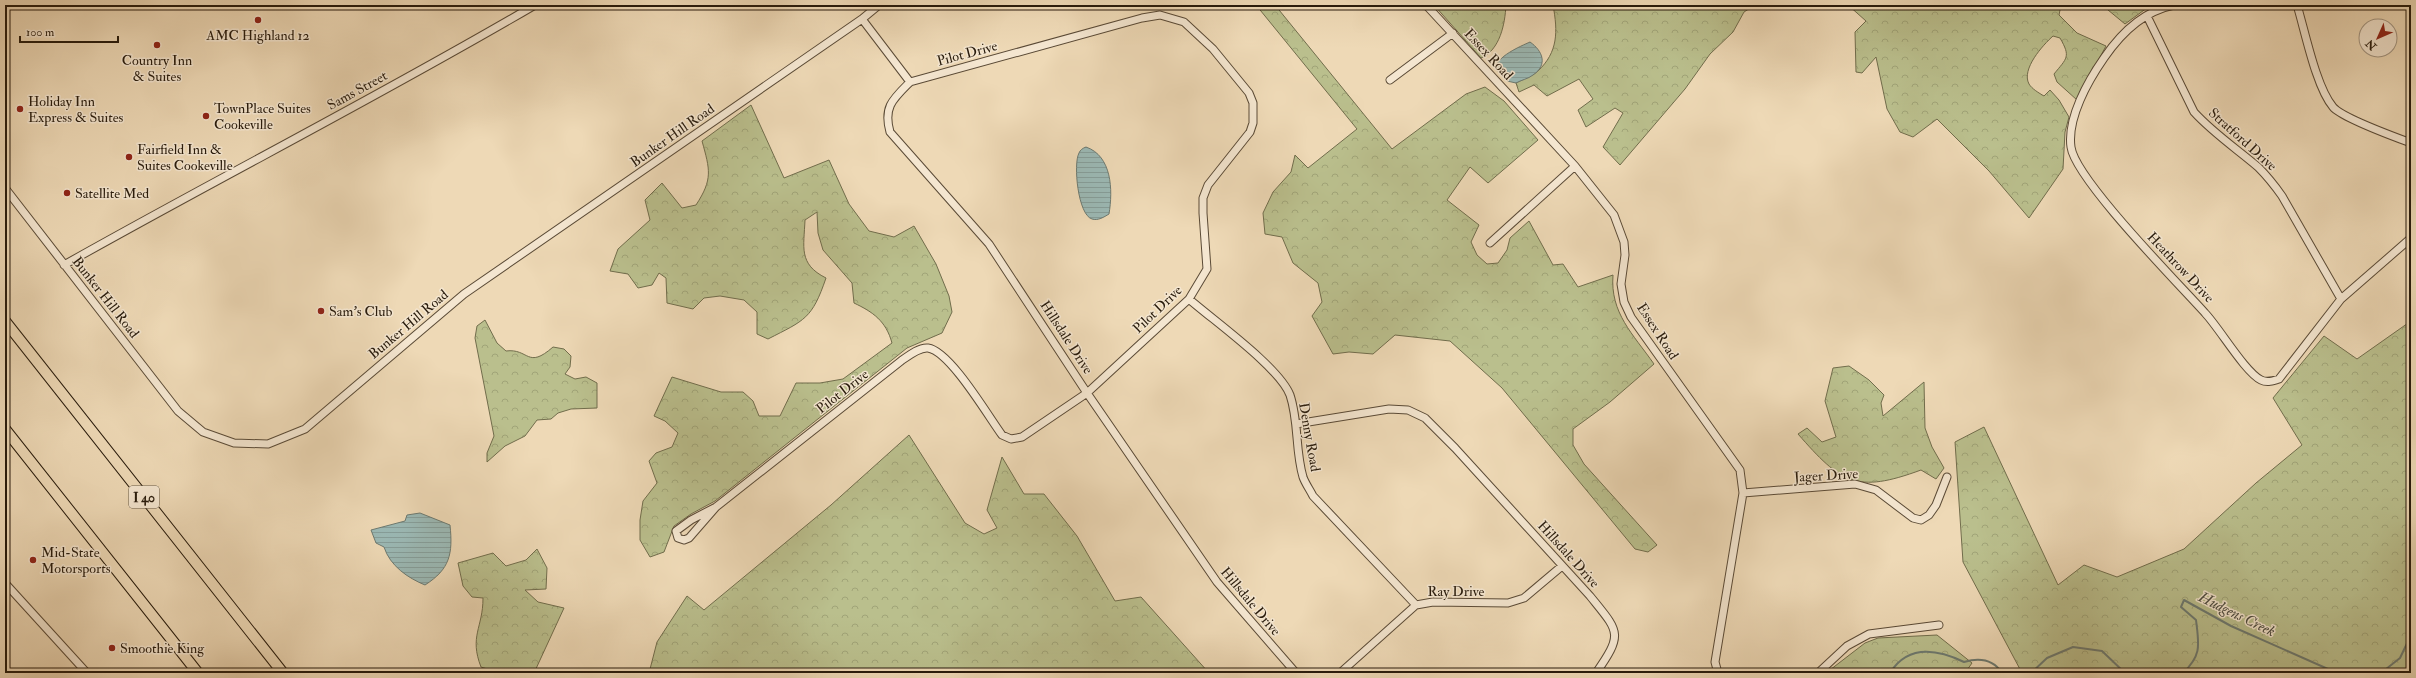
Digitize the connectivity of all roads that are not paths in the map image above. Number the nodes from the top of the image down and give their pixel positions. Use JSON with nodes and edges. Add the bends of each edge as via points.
{"nodes":[{"id":1,"x":535,"y":5,"type":"edge"},
{"id":2,"x":878,"y":5,"type":"edge"},
{"id":3,"x":1426,"y":5,"type":"edge"},
{"id":4,"x":2174,"y":5,"type":"edge"},
{"id":5,"x":2297,"y":5,"type":"edge"},
{"id":6,"x":2147,"y":16,"type":"junction"},
{"id":7,"x":862,"y":19,"type":"junction"},
{"id":8,"x":1452,"y":34,"type":"junction"},
{"id":9,"x":1390,"y":80,"type":"dead end"},
{"id":10,"x":910,"y":82,"type":"junction"},
{"id":11,"x":2411,"y":143,"type":"edge"},
{"id":12,"x":1575,"y":166,"type":"junction"},
{"id":13,"x":5,"y":188,"type":"edge"},
{"id":14,"x":2411,"y":238,"type":"edge"},
{"id":15,"x":1490,"y":243,"type":"dead end"},
{"id":16,"x":64,"y":265,"type":"junction"},
{"id":17,"x":1189,"y":299,"type":"junction"},
{"id":18,"x":2341,"y":299,"type":"junction"},
{"id":19,"x":5,"y":316,"type":"edge"},
{"id":20,"x":5,"y":321,"type":"edge"},
{"id":21,"x":27,"y":347,"type":"junction"},
{"id":22,"x":1087,"y":392,"type":"junction"},
{"id":23,"x":1296,"y":424,"type":"junction"},
{"id":24,"x":5,"y":429,"type":"edge"},
{"id":25,"x":1948,"y":477,"type":"dead end"},
{"id":26,"x":1743,"y":493,"type":"junction"},
{"id":27,"x":716,"y":507,"type":"junction"},
{"id":28,"x":1562,"y":566,"type":"junction"},
{"id":29,"x":5,"y":582,"type":"edge"},
{"id":30,"x":1416,"y":605,"type":"junction"},
{"id":31,"x":1938,"y":625,"type":"dead end"},
{"id":32,"x":1717,"y":672,"type":"edge"},
{"id":33,"x":87,"y":673,"type":"edge"},
{"id":34,"x":198,"y":673,"type":"edge"},
{"id":35,"x":283,"y":673,"type":"edge"},
{"id":36,"x":1296,"y":673,"type":"edge"},
{"id":37,"x":1340,"y":673,"type":"edge"},
{"id":38,"x":1596,"y":673,"type":"edge"},
{"id":39,"x":1818,"y":673,"type":"edge"}],
"edges":[{"from":1,"to":16,"type":"street","name":"Sams Street"},
{"from":2,"to":7,"type":"street","name":"Bunker Hill Road"},
{"from":3,"to":8,"type":"street","name":"Essex Road"},
{"from":4,"to":6,"type":"street","name":"Heathrow Drive"},
{"from":5,"to":11,"type":"street","via":[[2322,88],[2333,108],[2367,126]]},
{"from":6,"to":18,"type":"street","name":"Stratford Drive","via":[[2194,112],[2271,181]]},
{"from":6,"to":18,"type":"street","name":"Heathrow Drive","via":[[2129,28],[2114,44],[2100,64],[2079,106],[2070,136],[2073,155],[2081,171],[2141,243],[2216,325],[2253,374],[2262,381],[2271,382],[2279,379]]},
{"from":7,"to":10,"type":"street"},
{"from":7,"to":16,"type":"street","name":"Bunker Hill Road","via":[[464,294],[305,429],[268,444],[221,440],[190,423],[178,412]]},
{"from":8,"to":9,"type":"street"},
{"from":8,"to":12,"type":"street","name":"Essex Road"},
{"from":10,"to":17,"type":"street","name":"Pilot Drive","via":[[1142,18],[1160,15],[1184,22],[1234,73],[1249,93],[1254,114],[1250,132],[1208,185],[1203,213],[1207,269]]},
{"from":10,"to":22,"type":"street","name":"Hillsdale Drive","via":[[895,96],[889,107],[886,119],[890,132],[990,244]]},
{"from":12,"to":15,"type":"street"},
{"from":12,"to":26,"type":"street","name":"Essex Road","via":[[1614,215],[1620,227],[1625,255],[1621,284],[1624,302],[1631,317],[1740,470]]},
{"from":13,"to":16,"type":"street","name":"Bunker Hill Road"},
{"from":14,"to":18,"type":"street","name":"Heathrow Drive"},
{"from":17,"to":22,"type":"street","name":"Pilot Drive"},
{"from":17,"to":23,"type":"street","name":"Denny Road","via":[[1282,380],[1290,395]]},
{"from":19,"to":21,"type":"highway"},
{"from":20,"to":21,"type":"highway","number":"I 40"},
{"from":21,"to":35,"type":"highway","number":"I 40"},
{"from":22,"to":27,"type":"street","name":"Pilot Drive","via":[[1022,437],[1011,438],[1002,435],[952,364],[939,352],[928,348],[915,351]]},
{"from":22,"to":36,"type":"street","name":"Hillsdale Drive","via":[[1216,582]]},
{"from":23,"to":28,"type":"street","name":"Hillsdale Drive","via":[[1390,409],[1408,410],[1424,418],[1455,448]]},
{"from":23,"to":30,"type":"street","name":"Denny Road","via":[[1303,477],[1313,496]]},
{"from":24,"to":34,"type":"highway"},
{"from":25,"to":26,"type":"street","name":"Jager Drive","via":[[1936,505],[1929,515],[1921,520],[1913,518],[1876,490],[1855,484]]},
{"from":26,"to":32,"type":"street","name":"Essex Road","via":[[1715,662]]},
{"from":27,"to":27,"type":"street","name":"Pilot Drive","via":[[676,531],[678,538],[689,538]]},
{"from":28,"to":30,"type":"street","name":"Ray Drive","via":[[1524,598],[1508,603],[1433,602]]},
{"from":28,"to":38,"type":"street","name":"Hillsdale Drive","via":[[1590,596],[1615,630],[1613,649]]},
{"from":29,"to":33,"type":"street"},
{"from":30,"to":37,"type":"street","name":"Ray Drive"},
{"from":31,"to":39,"type":"street","via":[[1869,634],[1848,646]]}]}
